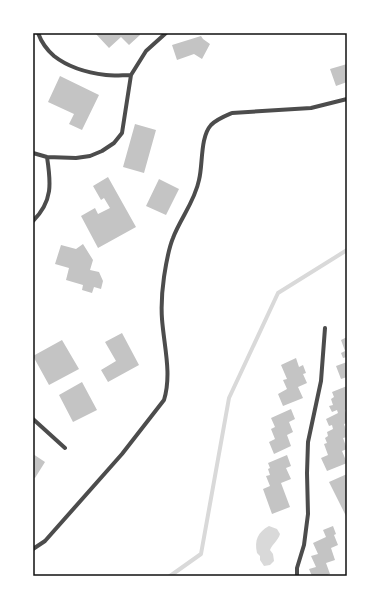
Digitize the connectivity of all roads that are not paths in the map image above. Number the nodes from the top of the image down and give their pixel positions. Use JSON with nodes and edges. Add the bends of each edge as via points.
{"nodes":[{"id":1,"x":38,"y":33,"type":"edge"},
{"id":2,"x":166,"y":33,"type":"edge"},
{"id":3,"x":131,"y":75,"type":"junction"},
{"id":4,"x":347,"y":100,"type":"edge"},
{"id":5,"x":33,"y":154,"type":"edge"},
{"id":6,"x":48,"y":157,"type":"junction"},
{"id":7,"x":33,"y":221,"type":"edge"},
{"id":8,"x":325,"y":328,"type":"dead end"},
{"id":9,"x":33,"y":419,"type":"edge"},
{"id":10,"x":65,"y":448,"type":"dead end"},
{"id":11,"x":33,"y":549,"type":"edge"},
{"id":12,"x":297,"y":576,"type":"edge"}],
"edges":[{"from":1,"to":3,"type":"street","via":[[53,56],[70,65],[106,75]]},
{"from":2,"to":3,"type":"street","via":[[146,51]]},
{"from":3,"to":6,"type":"street","via":[[122,133],[114,143],[90,156]]},
{"from":4,"to":11,"type":"street","via":[[311,108],[232,113],[211,125],[205,136],[199,181],[172,239],[165,271],[162,318],[168,380],[164,400],[122,454],[45,541]]},
{"from":5,"to":6,"type":"street"},
{"from":6,"to":7,"type":"street","via":[[49,194],[44,208]]},
{"from":8,"to":12,"type":"street","via":[[321,380],[308,442],[308,514]]},
{"from":9,"to":10,"type":"street"}]}
